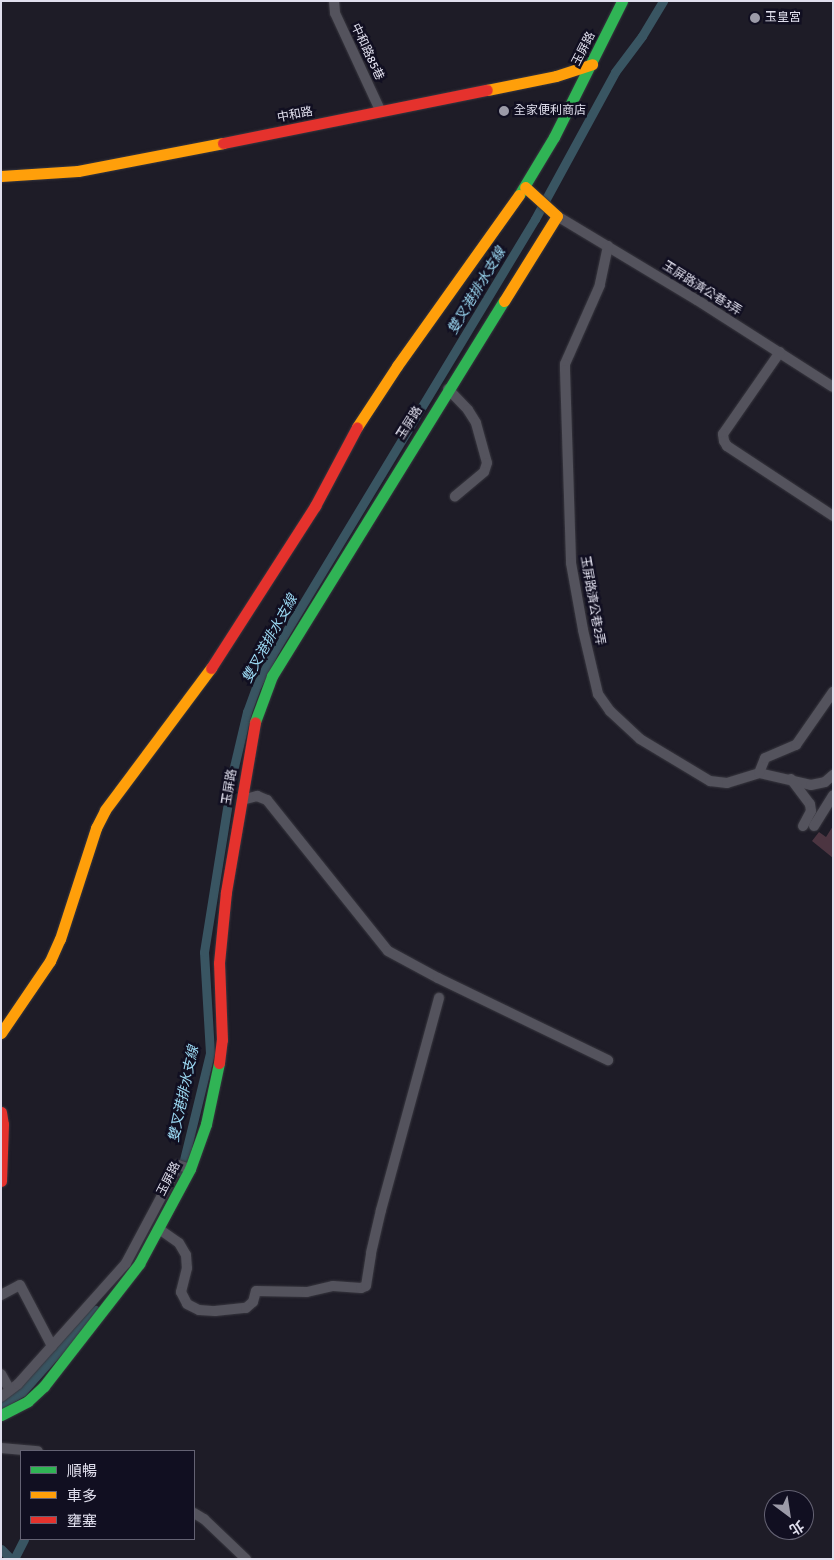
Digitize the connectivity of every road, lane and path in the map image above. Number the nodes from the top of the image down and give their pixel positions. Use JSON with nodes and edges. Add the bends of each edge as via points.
{"nodes":[{"id":1,"x":334,"y":1,"type":"edge"},
{"id":2,"x":622,"y":1,"type":"edge"},
{"id":3,"x":592,"y":64,"type":"junction"},
{"id":4,"x":381,"y":112,"type":"junction"},
{"id":5,"x":1,"y":176,"type":"edge"},
{"id":6,"x":525,"y":187,"type":"junction"},
{"id":7,"x":557,"y":216,"type":"junction"},
{"id":8,"x":608,"y":246,"type":"junction"},
{"id":9,"x":780,"y":352,"type":"junction"},
{"id":10,"x":833,"y":387,"type":"edge"},
{"id":11,"x":448,"y":389,"type":"junction"},
{"id":12,"x":455,"y":496,"type":"dead end"},
{"id":13,"x":833,"y":516,"type":"edge"},
{"id":14,"x":833,"y":692,"type":"edge"},
{"id":15,"x":758,"y":773,"type":"junction"},
{"id":16,"x":833,"y":775,"type":"edge"},
{"id":17,"x":791,"y":779,"type":"junction"},
{"id":18,"x":833,"y":796,"type":"edge"},
{"id":19,"x":242,"y":800,"type":"junction"},
{"id":20,"x":439,"y":998,"type":"dead end"},
{"id":21,"x":1,"y":1033,"type":"edge"},
{"id":22,"x":608,"y":1060,"type":"dead end"},
{"id":23,"x":1,"y":1112,"type":"edge"},
{"id":24,"x":190,"y":1169,"type":"junction"},
{"id":25,"x":1,"y":1181,"type":"edge"},
{"id":26,"x":159,"y":1229,"type":"junction"},
{"id":27,"x":1,"y":1295,"type":"edge"},
{"id":28,"x":52,"y":1346,"type":"junction"},
{"id":29,"x":1,"y":1374,"type":"edge"},
{"id":30,"x":5,"y":1393,"type":"edge"},
{"id":31,"x":1,"y":1415,"type":"edge"},
{"id":32,"x":1,"y":1448,"type":"edge"},
{"id":33,"x":26,"y":1450,"type":"edge"},
{"id":34,"x":195,"y":1514,"type":"edge"},
{"id":35,"x":246,"y":1559,"type":"edge"}],
"edges":[{"from":1,"to":4,"type":"street","name":"中和路85巷","via":[[335,14]]},
{"from":2,"to":3,"type":"street","name":"玉屏路"},
{"from":3,"to":4,"type":"street","name":"中和路","via":[[556,76]]},
{"from":3,"to":6,"type":"street","name":"玉屏路"},
{"from":4,"to":5,"type":"street","name":"中和路","via":[[78,171]]},
{"from":6,"to":7,"type":"street"},
{"from":6,"to":21,"type":"street","name":"玉屏路","via":[[361,420],[315,506],[196,690],[105,810],[50,961]]},
{"from":7,"to":8,"type":"street","name":"玉屏路濟公巷3弄"},
{"from":7,"to":11,"type":"street","name":"玉屏路"},
{"from":8,"to":9,"type":"street","name":"玉屏路濟公巷3弄"},
{"from":8,"to":15,"type":"street","name":"玉屏路濟公巷2弄","via":[[600,285],[565,364],[572,570],[595,685],[610,711],[640,739],[710,781],[727,783]]},
{"from":9,"to":10,"type":"street","name":"玉屏路濟公巷3弄"},
{"from":9,"to":13,"type":"street","via":[[723,434],[724,441]]},
{"from":11,"to":12,"type":"street","via":[[476,423],[487,463],[484,472]]},
{"from":11,"to":19,"type":"street","name":"玉屏路","via":[[272,676],[256,714]]},
{"from":14,"to":15,"type":"street","via":[[796,745],[765,758]]},
{"from":15,"to":17,"type":"street","name":"玉屏路濟公巷2弄"},
{"from":16,"to":17,"type":"street","name":"玉屏路濟公巷2弄","via":[[825,782],[811,785]]},
{"from":17,"to":18,"type":"street","via":[[810,804],[809,826]]},
{"from":19,"to":22,"type":"street","via":[[257,796],[267,800],[388,951]]},
{"from":19,"to":24,"type":"street","name":"玉屏路","via":[[226,892],[220,954],[222,1040],[206,1124]]},
{"from":20,"to":26,"type":"street","via":[[381,1210],[366,1286],[333,1286],[307,1292],[256,1291],[253,1302],[246,1308],[215,1312],[199,1310],[187,1304],[181,1292],[187,1268],[186,1255],[179,1243]]},
{"from":23,"to":25,"type":"street"},
{"from":24,"to":26,"type":"street","name":"玉屏路"},
{"from":24,"to":28,"type":"street","via":[[178,1165],[126,1263]]},
{"from":26,"to":31,"type":"street","name":"玉屏路","via":[[139,1264],[44,1386],[28,1401]]},
{"from":27,"to":28,"type":"street","via":[[20,1286]]},
{"from":28,"to":30,"type":"street"},
{"from":29,"to":30,"type":"street"},
{"from":32,"to":33,"type":"street"},
{"from":34,"to":35,"type":"street"}]}
